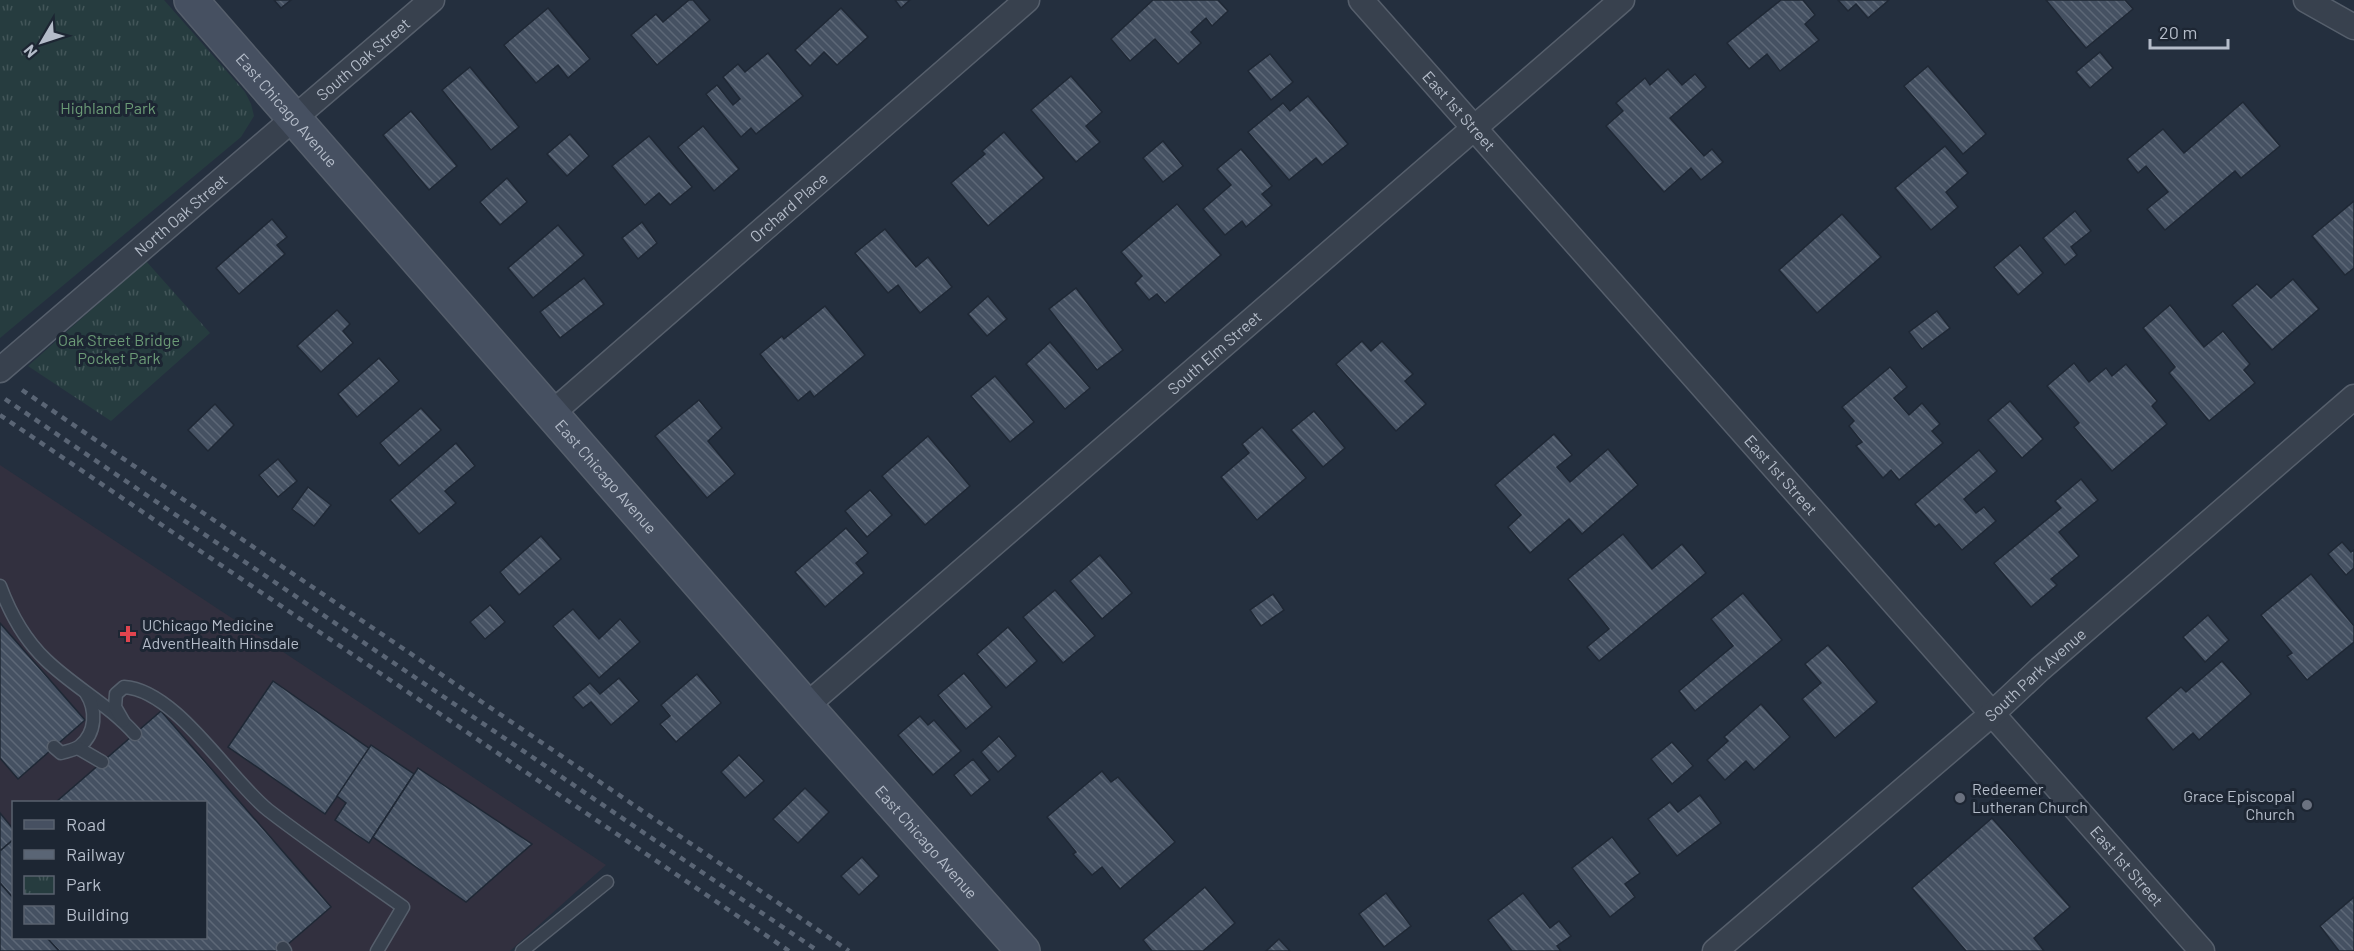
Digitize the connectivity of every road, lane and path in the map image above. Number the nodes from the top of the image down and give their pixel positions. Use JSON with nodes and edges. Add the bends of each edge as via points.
{"nodes":[{"id":1,"x":191,"y":0,"type":"edge"},
{"id":2,"x":432,"y":0,"type":"edge"},
{"id":3,"x":1027,"y":0,"type":"edge"},
{"id":4,"x":1361,"y":0,"type":"edge"},
{"id":5,"x":1622,"y":0,"type":"edge"},
{"id":6,"x":2306,"y":0,"type":"edge"},
{"id":7,"x":2354,"y":27,"type":"edge"},
{"id":8,"x":295,"y":119,"type":"junction"},
{"id":9,"x":1474,"y":127,"type":"junction"},
{"id":10,"x":0,"y":370,"type":"edge"},
{"id":11,"x":2354,"y":397,"type":"edge"},
{"id":12,"x":551,"y":414,"type":"junction"},
{"id":13,"x":0,"y":586,"type":"edge"},
{"id":14,"x":85,"y":691,"type":"junction"},
{"id":15,"x":806,"y":706,"type":"junction"},
{"id":16,"x":1993,"y":713,"type":"junction"},
{"id":17,"x":123,"y":721,"type":"junction"},
{"id":18,"x":135,"y":734,"type":"dead end"},
{"id":19,"x":54,"y":747,"type":"dead end"},
{"id":20,"x":78,"y":748,"type":"junction"},
{"id":21,"x":102,"y":762,"type":"dead end"},
{"id":22,"x":607,"y":882,"type":"dead end"},
{"id":23,"x":377,"y":951,"type":"edge"},
{"id":24,"x":522,"y":951,"type":"edge"},
{"id":25,"x":1023,"y":951,"type":"edge"},
{"id":26,"x":1715,"y":951,"type":"edge"},
{"id":27,"x":2202,"y":951,"type":"edge"}],
"edges":[{"from":1,"to":8,"type":"main road","name":"East Chicago Avenue"},
{"from":2,"to":8,"type":"street","name":"South Oak Street"},
{"from":3,"to":12,"type":"street","name":"Orchard Place"},
{"from":4,"to":9,"type":"street","name":"East 1st Street"},
{"from":5,"to":9,"type":"street","name":"South Elm Street"},
{"from":6,"to":7,"type":"street"},
{"from":8,"to":10,"type":"street","name":"North Oak Street"},
{"from":8,"to":12,"type":"main road","name":"East Chicago Avenue"},
{"from":9,"to":15,"type":"street","name":"South Elm Street"},
{"from":9,"to":16,"type":"street","name":"East 1st Street"},
{"from":11,"to":16,"type":"street","name":"South Park Avenue"},
{"from":12,"to":15,"type":"main road","name":"East Chicago Avenue"},
{"from":13,"to":14,"type":"lane","via":[[24,633],[45,659]]},
{"from":14,"to":17,"type":"lane"},
{"from":14,"to":20,"type":"lane","via":[[93,704],[93,724]]},
{"from":15,"to":25,"type":"main road","name":"East Chicago Avenue"},
{"from":16,"to":26,"type":"street","name":"South Park Avenue"},
{"from":16,"to":27,"type":"street","name":"East 1st Street"},
{"from":17,"to":18,"type":"lane"},
{"from":17,"to":23,"type":"lane","via":[[115,707],[116,694],[124,687],[146,693],[199,736],[266,809],[403,907]]},
{"from":19,"to":20,"type":"lane","via":[[61,753]]},
{"from":20,"to":21,"type":"lane"},
{"from":22,"to":24,"type":"lane"}]}
